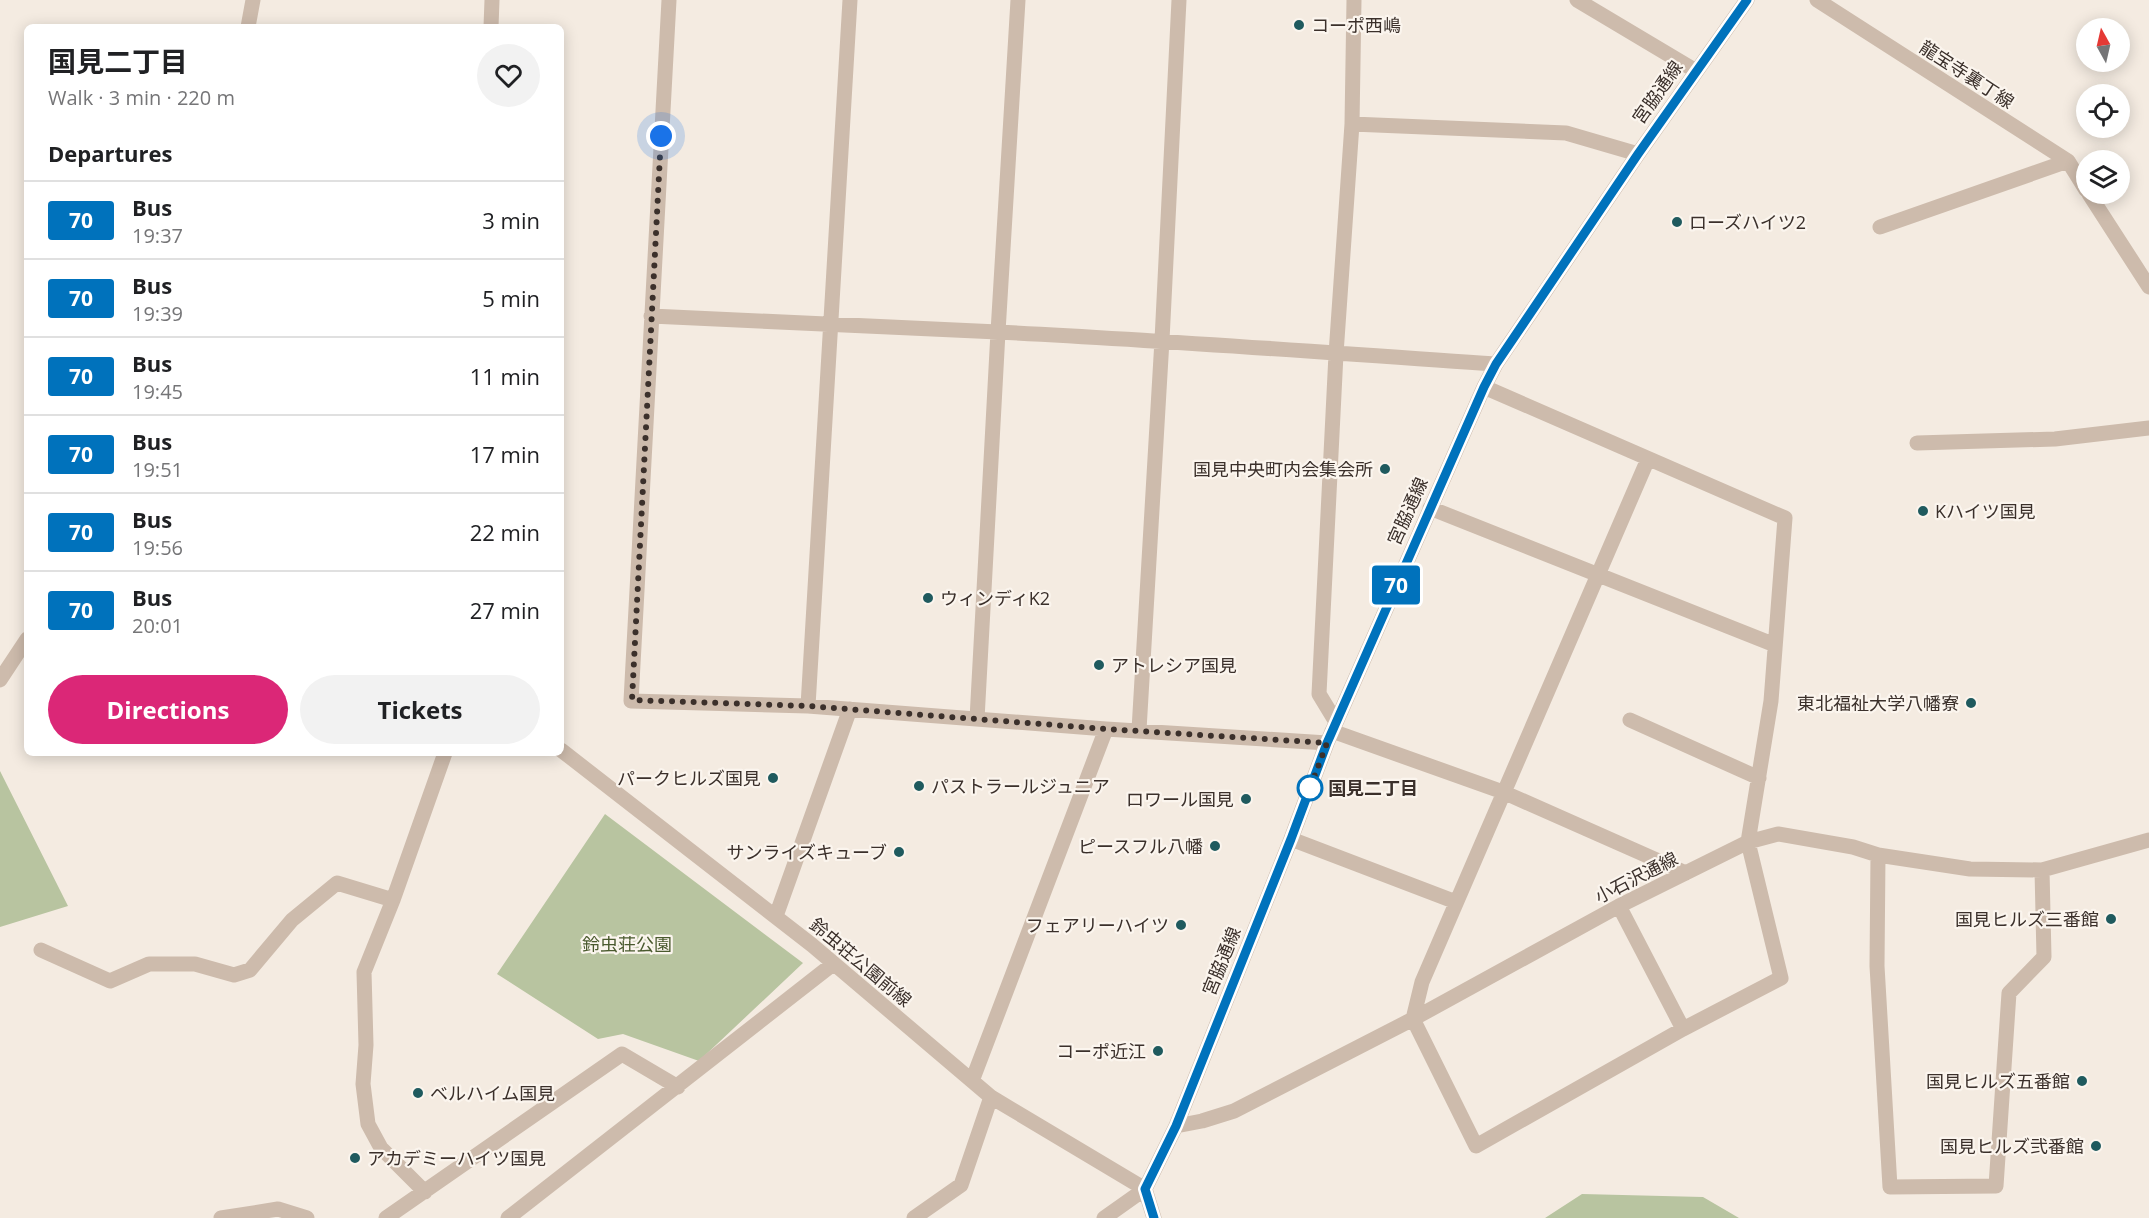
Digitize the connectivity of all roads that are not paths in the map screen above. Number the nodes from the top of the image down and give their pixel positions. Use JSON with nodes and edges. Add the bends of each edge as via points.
{"nodes":[{"id":1,"x":253,"y":0,"type":"edge"},
{"id":2,"x":492,"y":0,"type":"edge"},
{"id":3,"x":669,"y":0,"type":"edge"},
{"id":4,"x":850,"y":0,"type":"edge"},
{"id":5,"x":1018,"y":0,"type":"edge"},
{"id":6,"x":1179,"y":0,"type":"edge"},
{"id":7,"x":1354,"y":0,"type":"edge"},
{"id":8,"x":1577,"y":0,"type":"edge"},
{"id":9,"x":1747,"y":0,"type":"edge"},
{"id":10,"x":1817,"y":0,"type":"edge"},
{"id":11,"x":249,"y":24,"type":"edge"},
{"id":12,"x":491,"y":24,"type":"edge"},
{"id":13,"x":1696,"y":71,"type":"junction"},
{"id":14,"x":1352,"y":124,"type":"junction"},
{"id":15,"x":1638,"y":154,"type":"junction"},
{"id":16,"x":2068,"y":161,"type":"junction"},
{"id":17,"x":2076,"y":173,"type":"edge"},
{"id":18,"x":2096,"y":204,"type":"edge"},
{"id":19,"x":1880,"y":227,"type":"dead end"},
{"id":20,"x":2149,"y":286,"type":"edge"},
{"id":21,"x":651,"y":316,"type":"junction"},
{"id":22,"x":830,"y":323,"type":"junction"},
{"id":23,"x":998,"y":332,"type":"junction"},
{"id":24,"x":1162,"y":340,"type":"junction"},
{"id":25,"x":1335,"y":354,"type":"junction"},
{"id":26,"x":1496,"y":364,"type":"junction"},
{"id":27,"x":1484,"y":387,"type":"junction"},
{"id":28,"x":2149,"y":428,"type":"edge"},
{"id":29,"x":1917,"y":443,"type":"dead end"},
{"id":30,"x":1648,"y":459,"type":"junction"},
{"id":31,"x":1430,"y":508,"type":"junction"},
{"id":32,"x":1598,"y":575,"type":"junction"},
{"id":33,"x":24,"y":644,"type":"edge"},
{"id":34,"x":1775,"y":645,"type":"junction"},
{"id":35,"x":0,"y":680,"type":"edge"},
{"id":36,"x":808,"y":706,"type":"junction"},
{"id":37,"x":850,"y":710,"type":"junction"},
{"id":38,"x":977,"y":719,"type":"junction"},
{"id":39,"x":1630,"y":720,"type":"dead end"},
{"id":40,"x":1106,"y":729,"type":"junction"},
{"id":41,"x":1139,"y":730,"type":"junction"},
{"id":42,"x":1332,"y":732,"type":"junction"},
{"id":43,"x":564,"y":752,"type":"edge"},
{"id":44,"x":444,"y":756,"type":"edge"},
{"id":45,"x":1759,"y":778,"type":"junction"},
{"id":46,"x":1503,"y":792,"type":"junction"},
{"id":47,"x":1291,"y":839,"type":"junction"},
{"id":48,"x":2149,"y":840,"type":"edge"},
{"id":49,"x":1748,"y":842,"type":"junction"},
{"id":50,"x":1878,"y":855,"type":"junction"},
{"id":51,"x":2042,"y":870,"type":"junction"},
{"id":52,"x":1686,"y":873,"type":"junction"},
{"id":53,"x":393,"y":900,"type":"junction"},
{"id":54,"x":1456,"y":902,"type":"junction"},
{"id":55,"x":1619,"y":906,"type":"junction"},
{"id":56,"x":776,"y":916,"type":"junction"},
{"id":57,"x":41,"y":950,"type":"dead end"},
{"id":58,"x":833,"y":964,"type":"junction"},
{"id":59,"x":1413,"y":1019,"type":"junction"},
{"id":60,"x":1683,"y":1029,"type":"junction"},
{"id":61,"x":972,"y":1081,"type":"junction"},
{"id":62,"x":678,"y":1087,"type":"junction"},
{"id":63,"x":990,"y":1097,"type":"junction"},
{"id":64,"x":1176,"y":1126,"type":"junction"},
{"id":65,"x":1145,"y":1189,"type":"junction"},
{"id":66,"x":425,"y":1192,"type":"junction"},
{"id":67,"x":220,"y":1218,"type":"edge"},
{"id":68,"x":307,"y":1218,"type":"edge"},
{"id":69,"x":386,"y":1218,"type":"edge"},
{"id":70,"x":508,"y":1218,"type":"edge"},
{"id":71,"x":914,"y":1218,"type":"edge"},
{"id":72,"x":1104,"y":1218,"type":"edge"},
{"id":73,"x":1154,"y":1218,"type":"edge"}],
"edges":[{"from":1,"to":11,"type":"street"},
{"from":2,"to":12,"type":"street"},
{"from":3,"to":21,"type":"street"},
{"from":4,"to":22,"type":"street"},
{"from":5,"to":23,"type":"street"},
{"from":6,"to":24,"type":"street"},
{"from":7,"to":14,"type":"street"},
{"from":8,"to":13,"type":"street"},
{"from":9,"to":13,"type":"street","name":"宮脇通線"},
{"from":10,"to":16,"type":"street","name":"龍宝寺裏丁線"},
{"from":13,"to":15,"type":"street","name":"宮脇通線"},
{"from":14,"to":15,"type":"street","via":[[1566,133]]},
{"from":14,"to":25,"type":"street"},
{"from":15,"to":26,"type":"street","name":"宮脇通線"},
{"from":16,"to":17,"type":"street","name":"龍宝寺裏丁線"},
{"from":16,"to":19,"type":"street"},
{"from":18,"to":20,"type":"street","name":"龍宝寺裏丁線"},
{"from":21,"to":22,"type":"street"},
{"from":21,"to":36,"type":"street","via":[[632,700]]},
{"from":22,"to":23,"type":"street"},
{"from":22,"to":36,"type":"street"},
{"from":23,"to":24,"type":"street"},
{"from":23,"to":38,"type":"street"},
{"from":24,"to":25,"type":"street"},
{"from":24,"to":41,"type":"street"},
{"from":25,"to":26,"type":"street"},
{"from":25,"to":42,"type":"street","via":[[1319,694]]},
{"from":26,"to":27,"type":"street","name":"宮脇通線"},
{"from":27,"to":30,"type":"street"},
{"from":27,"to":31,"type":"street","name":"宮脇通線"},
{"from":28,"to":29,"type":"street","via":[[2055,439]]},
{"from":30,"to":32,"type":"street"},
{"from":30,"to":34,"type":"street","via":[[1785,518]]},
{"from":31,"to":32,"type":"street"},
{"from":31,"to":42,"type":"street","name":"宮脇通線"},
{"from":32,"to":34,"type":"street"},
{"from":32,"to":46,"type":"street"},
{"from":33,"to":35,"type":"street"},
{"from":34,"to":45,"type":"street"},
{"from":36,"to":37,"type":"street"},
{"from":37,"to":38,"type":"street"},
{"from":37,"to":56,"type":"street"},
{"from":38,"to":40,"type":"street"},
{"from":39,"to":45,"type":"street"},
{"from":40,"to":41,"type":"street"},
{"from":40,"to":61,"type":"street"},
{"from":41,"to":42,"type":"street"},
{"from":42,"to":46,"type":"street"},
{"from":42,"to":47,"type":"street","name":"宮脇通線"},
{"from":43,"to":56,"type":"street","name":"鈴虫荘公園前線"},
{"from":44,"to":53,"type":"street"},
{"from":45,"to":49,"type":"street"},
{"from":46,"to":52,"type":"street"},
{"from":46,"to":54,"type":"street"},
{"from":47,"to":54,"type":"street"},
{"from":47,"to":64,"type":"street","name":"宮脇通線"},
{"from":48,"to":51,"type":"street","name":"小石沢通線"},
{"from":49,"to":50,"type":"street","name":"小石沢通線","via":[[1779,834]]},
{"from":49,"to":52,"type":"street","name":"小石沢通線"},
{"from":49,"to":60,"type":"street","via":[[1781,978]]},
{"from":50,"to":51,"type":"street","name":"小石沢通線","via":[[1970,869]]},
{"from":50,"to":51,"type":"street","via":[[1877,966],[1890,1188],[1996,1186],[2009,993],[2044,957]]},
{"from":52,"to":55,"type":"street","name":"小石沢通線"},
{"from":53,"to":57,"type":"street","via":[[337,883],[292,920],[250,970],[234,975],[195,964],[149,964],[110,981]]},
{"from":53,"to":66,"type":"street","via":[[364,972],[363,1084],[368,1124],[381,1148]]},
{"from":54,"to":59,"type":"street","via":[[1422,982]]},
{"from":55,"to":59,"type":"street","name":"小石沢通線"},
{"from":55,"to":60,"type":"street"},
{"from":56,"to":58,"type":"street","name":"鈴虫荘公園前線"},
{"from":58,"to":61,"type":"street","name":"鈴虫荘公園前線"},
{"from":58,"to":62,"type":"street"},
{"from":59,"to":60,"type":"street","via":[[1476,1146]]},
{"from":59,"to":64,"type":"street","name":"小石沢通線","via":[[1234,1111]]},
{"from":61,"to":63,"type":"street","name":"鈴虫荘公園前線"},
{"from":62,"to":66,"type":"street","via":[[622,1054]]},
{"from":62,"to":70,"type":"street"},
{"from":63,"to":65,"type":"street","name":"鈴虫荘公園前線"},
{"from":63,"to":71,"type":"street","via":[[961,1185]]},
{"from":64,"to":65,"type":"street","name":"宮脇通線"},
{"from":65,"to":72,"type":"street"},
{"from":65,"to":73,"type":"street"},
{"from":66,"to":69,"type":"street"},
{"from":67,"to":68,"type":"street","via":[[278,1209]]}]}
